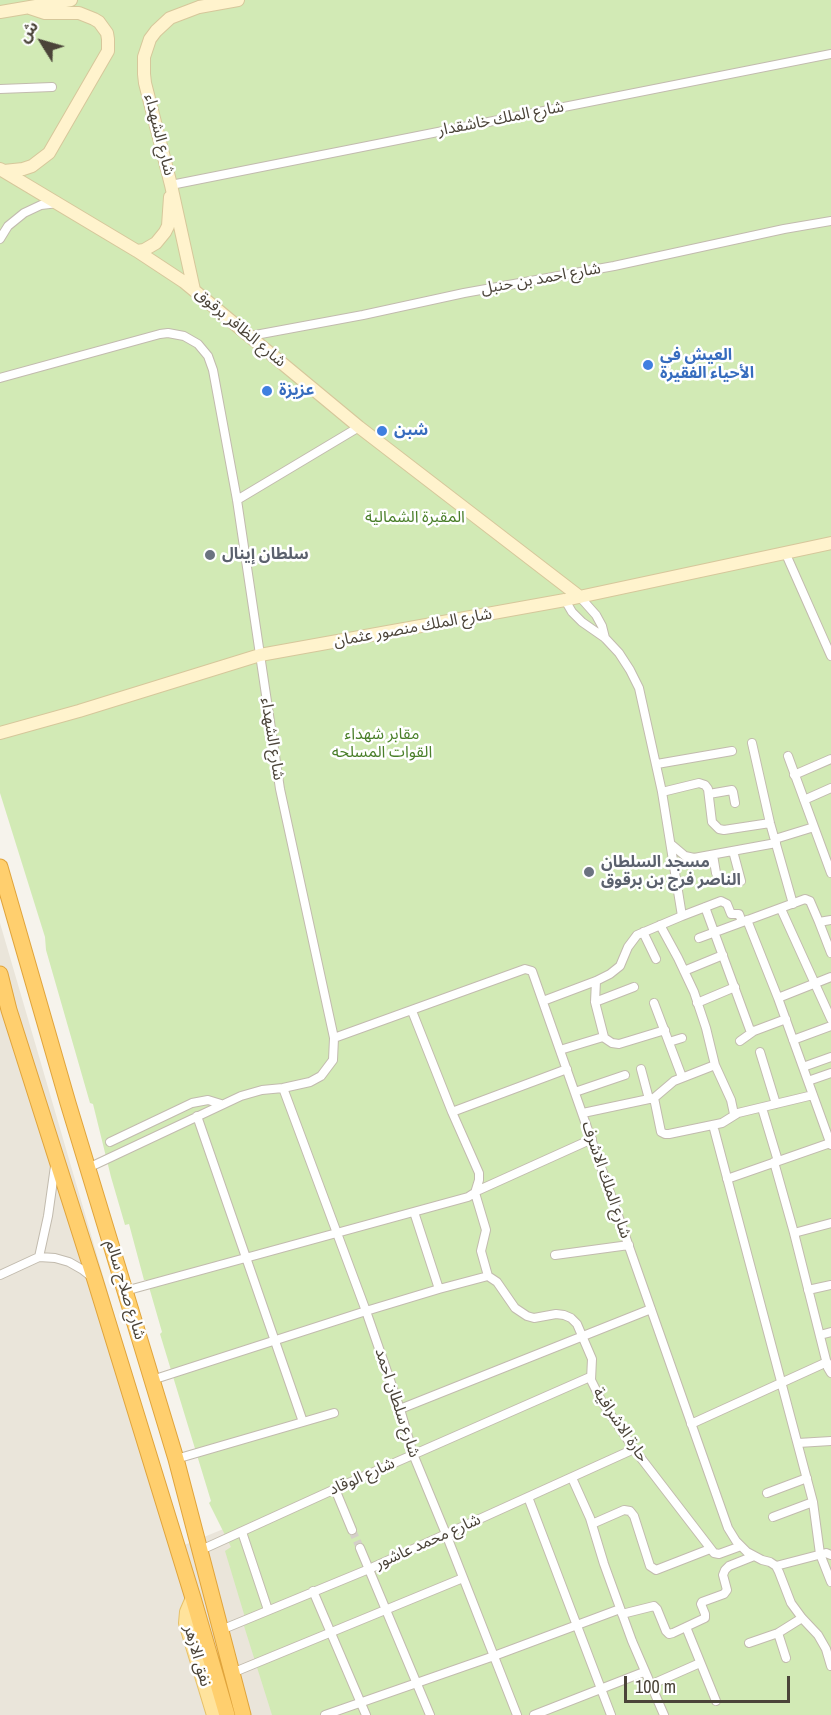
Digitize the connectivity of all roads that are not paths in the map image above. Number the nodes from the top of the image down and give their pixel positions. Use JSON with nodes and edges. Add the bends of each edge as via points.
{"nodes":[{"id":1,"x":71,"y":0,"type":"edge"},
{"id":2,"x":238,"y":0,"type":"edge"},
{"id":3,"x":30,"y":8,"type":"junction"},
{"id":4,"x":0,"y":12,"type":"edge"},
{"id":5,"x":831,"y":54,"type":"edge"},
{"id":6,"x":52,"y":87,"type":"dead end"},
{"id":7,"x":0,"y":89,"type":"edge"},
{"id":8,"x":2,"y":170,"type":"edge"},
{"id":9,"x":171,"y":185,"type":"junction"},
{"id":10,"x":58,"y":203,"type":"junction"},
{"id":11,"x":831,"y":221,"type":"edge"},
{"id":12,"x":0,"y":239,"type":"edge"},
{"id":13,"x":137,"y":251,"type":"junction"},
{"id":14,"x":194,"y":290,"type":"junction"},
{"id":15,"x":250,"y":336,"type":"junction"},
{"id":16,"x":0,"y":378,"type":"edge"},
{"id":17,"x":359,"y":427,"type":"junction"},
{"id":18,"x":237,"y":500,"type":"junction"},
{"id":19,"x":831,"y":543,"type":"edge"},
{"id":20,"x":785,"y":552,"type":"junction"},
{"id":21,"x":580,"y":597,"type":"junction"},
{"id":22,"x":565,"y":600,"type":"junction"},
{"id":23,"x":605,"y":638,"type":"junction"},
{"id":24,"x":260,"y":655,"type":"junction"},
{"id":25,"x":831,"y":656,"type":"edge"},
{"id":26,"x":0,"y":733,"type":"edge"},
{"id":27,"x":752,"y":743,"type":"dead end"},
{"id":28,"x":732,"y":751,"type":"dead end"},
{"id":29,"x":788,"y":756,"type":"dead end"},
{"id":30,"x":831,"y":759,"type":"edge"},
{"id":31,"x":657,"y":764,"type":"junction"},
{"id":32,"x":794,"y":775,"type":"junction"},
{"id":33,"x":831,"y":788,"type":"edge"},
{"id":34,"x":662,"y":792,"type":"junction"},
{"id":35,"x":709,"y":794,"type":"junction"},
{"id":36,"x":804,"y":800,"type":"junction"},
{"id":37,"x":735,"y":803,"type":"dead end"},
{"id":38,"x":770,"y":823,"type":"junction"},
{"id":39,"x":814,"y":827,"type":"junction"},
{"id":40,"x":776,"y":841,"type":"junction"},
{"id":41,"x":672,"y":845,"type":"junction"},
{"id":42,"x":734,"y":851,"type":"junction"},
{"id":43,"x":713,"y":855,"type":"junction"},
{"id":44,"x":0,"y":867,"type":"edge"},
{"id":45,"x":716,"y":873,"type":"dead end"},
{"id":46,"x":831,"y":873,"type":"edge"},
{"id":47,"x":741,"y":881,"type":"dead end"},
{"id":48,"x":793,"y":904,"type":"junction"},
{"id":49,"x":705,"y":907,"type":"junction"},
{"id":50,"x":781,"y":909,"type":"junction"},
{"id":51,"x":682,"y":916,"type":"junction"},
{"id":52,"x":831,"y":920,"type":"edge"},
{"id":53,"x":745,"y":921,"type":"junction"},
{"id":54,"x":819,"y":922,"type":"junction"},
{"id":55,"x":660,"y":925,"type":"junction"},
{"id":56,"x":643,"y":932,"type":"junction"},
{"id":57,"x":714,"y":932,"type":"junction"},
{"id":58,"x":699,"y":938,"type":"dead end"},
{"id":59,"x":831,"y":953,"type":"edge"},
{"id":60,"x":723,"y":955,"type":"junction"},
{"id":61,"x":656,"y":959,"type":"dead end"},
{"id":62,"x":684,"y":971,"type":"junction"},
{"id":63,"x":0,"y":974,"type":"edge"},
{"id":64,"x":831,"y":977,"type":"edge"},
{"id":65,"x":596,"y":981,"type":"junction"},
{"id":66,"x":815,"y":983,"type":"junction"},
{"id":67,"x":634,"y":987,"type":"dead end"},
{"id":68,"x":735,"y":987,"type":"junction"},
{"id":69,"x":778,"y":998,"type":"junction"},
{"id":70,"x":543,"y":1001,"type":"junction"},
{"id":71,"x":595,"y":1002,"type":"junction"},
{"id":72,"x":654,"y":1003,"type":"dead end"},
{"id":73,"x":697,"y":1003,"type":"junction"},
{"id":74,"x":412,"y":1011,"type":"junction"},
{"id":75,"x":786,"y":1019,"type":"junction"},
{"id":76,"x":831,"y":1019,"type":"edge"},
{"id":77,"x":831,"y":1026,"type":"edge"},
{"id":78,"x":665,"y":1030,"type":"junction"},
{"id":79,"x":754,"y":1031,"type":"junction"},
{"id":80,"x":604,"y":1037,"type":"junction"},
{"id":81,"x":334,"y":1038,"type":"junction"},
{"id":82,"x":682,"y":1038,"type":"dead end"},
{"id":83,"x":793,"y":1040,"type":"junction"},
{"id":84,"x":740,"y":1041,"type":"dead end"},
{"id":85,"x":669,"y":1042,"type":"junction"},
{"id":86,"x":560,"y":1050,"type":"junction"},
{"id":87,"x":760,"y":1052,"type":"dead end"},
{"id":88,"x":831,"y":1057,"type":"edge"},
{"id":89,"x":715,"y":1065,"type":"junction"},
{"id":90,"x":803,"y":1066,"type":"junction"},
{"id":91,"x":567,"y":1069,"type":"junction"},
{"id":92,"x":641,"y":1069,"type":"dead end"},
{"id":93,"x":831,"y":1073,"type":"edge"},
{"id":94,"x":625,"y":1075,"type":"dead end"},
{"id":95,"x":682,"y":1077,"type":"junction"},
{"id":96,"x":808,"y":1081,"type":"junction"},
{"id":97,"x":283,"y":1088,"type":"junction"},
{"id":98,"x":575,"y":1092,"type":"junction"},
{"id":99,"x":813,"y":1095,"type":"junction"},
{"id":100,"x":651,"y":1099,"type":"junction"},
{"id":101,"x":221,"y":1104,"type":"junction"},
{"id":102,"x":776,"y":1104,"type":"junction"},
{"id":103,"x":762,"y":1108,"type":"junction"},
{"id":104,"x":452,"y":1112,"type":"junction"},
{"id":105,"x":583,"y":1113,"type":"junction"},
{"id":106,"x":735,"y":1114,"type":"junction"},
{"id":107,"x":197,"y":1116,"type":"junction"},
{"id":108,"x":713,"y":1125,"type":"junction"},
{"id":109,"x":592,"y":1139,"type":"junction"},
{"id":110,"x":110,"y":1142,"type":"dead end"},
{"id":111,"x":831,"y":1144,"type":"edge"},
{"id":112,"x":55,"y":1156,"type":"junction"},
{"id":113,"x":776,"y":1162,"type":"junction"},
{"id":114,"x":88,"y":1168,"type":"junction"},
{"id":115,"x":727,"y":1179,"type":"junction"},
{"id":116,"x":475,"y":1193,"type":"junction"},
{"id":117,"x":414,"y":1212,"type":"junction"},
{"id":118,"x":831,"y":1223,"type":"edge"},
{"id":119,"x":338,"y":1233,"type":"junction"},
{"id":120,"x":794,"y":1233,"type":"junction"},
{"id":121,"x":629,"y":1245,"type":"junction"},
{"id":122,"x":555,"y":1255,"type":"dead end"},
{"id":123,"x":39,"y":1257,"type":"junction"},
{"id":124,"x":245,"y":1258,"type":"junction"},
{"id":125,"x":0,"y":1275,"type":"edge"},
{"id":126,"x":488,"y":1276,"type":"junction"},
{"id":127,"x":95,"y":1280,"type":"junction"},
{"id":128,"x":831,"y":1285,"type":"edge"},
{"id":129,"x":439,"y":1289,"type":"junction"},
{"id":130,"x":808,"y":1290,"type":"junction"},
{"id":131,"x":125,"y":1292,"type":"junction"},
{"id":132,"x":651,"y":1309,"type":"junction"},
{"id":133,"x":366,"y":1311,"type":"junction"},
{"id":134,"x":831,"y":1332,"type":"edge"},
{"id":135,"x":820,"y":1335,"type":"junction"},
{"id":136,"x":582,"y":1337,"type":"junction"},
{"id":137,"x":275,"y":1342,"type":"junction"},
{"id":138,"x":827,"y":1362,"type":"junction"},
{"id":139,"x":831,"y":1373,"type":"edge"},
{"id":140,"x":590,"y":1377,"type":"junction"},
{"id":141,"x":152,"y":1380,"type":"junction"},
{"id":142,"x":782,"y":1383,"type":"junction"},
{"id":143,"x":400,"y":1409,"type":"junction"},
{"id":144,"x":334,"y":1413,"type":"dead end"},
{"id":145,"x":303,"y":1422,"type":"junction"},
{"id":146,"x":692,"y":1424,"type":"junction"},
{"id":147,"x":831,"y":1442,"type":"edge"},
{"id":148,"x":798,"y":1443,"type":"junction"},
{"id":149,"x":634,"y":1449,"type":"junction"},
{"id":150,"x":413,"y":1454,"type":"junction"},
{"id":151,"x":176,"y":1459,"type":"junction"},
{"id":152,"x":572,"y":1478,"type":"junction"},
{"id":153,"x":807,"y":1478,"type":"junction"},
{"id":154,"x":335,"y":1489,"type":"junction"},
{"id":155,"x":767,"y":1493,"type":"dead end"},
{"id":156,"x":528,"y":1497,"type":"junction"},
{"id":157,"x":813,"y":1502,"type":"junction"},
{"id":158,"x":773,"y":1517,"type":"dead end"},
{"id":159,"x":592,"y":1524,"type":"junction"},
{"id":160,"x":352,"y":1530,"type":"tunnel mouth"},
{"id":161,"x":242,"y":1532,"type":"junction"},
{"id":162,"x":446,"y":1534,"type":"junction"},
{"id":163,"x":741,"y":1546,"type":"junction"},
{"id":164,"x":360,"y":1548,"type":"tunnel mouth"},
{"id":165,"x":710,"y":1549,"type":"junction"},
{"id":166,"x":201,"y":1550,"type":"junction"},
{"id":167,"x":820,"y":1554,"type":"junction"},
{"id":168,"x":831,"y":1555,"type":"edge"},
{"id":169,"x":754,"y":1556,"type":"junction"},
{"id":170,"x":776,"y":1566,"type":"junction"},
{"id":171,"x":369,"y":1569,"type":"junction"},
{"id":172,"x":463,"y":1578,"type":"junction"},
{"id":173,"x":831,"y":1582,"type":"edge"},
{"id":174,"x":313,"y":1592,"type":"junction"},
{"id":175,"x":193,"y":1598,"type":"junction"},
{"id":176,"x":268,"y":1610,"type":"junction"},
{"id":177,"x":386,"y":1610,"type":"junction"},
{"id":178,"x":621,"y":1612,"type":"junction"},
{"id":179,"x":802,"y":1618,"type":"junction"},
{"id":180,"x":577,"y":1625,"type":"junction"},
{"id":181,"x":686,"y":1627,"type":"junction"},
{"id":182,"x":221,"y":1630,"type":"junction"},
{"id":183,"x":332,"y":1632,"type":"junction"},
{"id":184,"x":778,"y":1633,"type":"junction"},
{"id":185,"x":748,"y":1643,"type":"dead end"},
{"id":186,"x":494,"y":1656,"type":"junction"},
{"id":187,"x":786,"y":1658,"type":"dead end"},
{"id":188,"x":700,"y":1663,"type":"junction"},
{"id":189,"x":831,"y":1666,"type":"edge"},
{"id":190,"x":644,"y":1672,"type":"junction"},
{"id":191,"x":232,"y":1673,"type":"junction"},
{"id":192,"x":416,"y":1683,"type":"junction"},
{"id":193,"x":650,"y":1685,"type":"junction"},
{"id":194,"x":601,"y":1689,"type":"junction"},
{"id":195,"x":716,"y":1701,"type":"dead end"},
{"id":196,"x":360,"y":1702,"type":"junction"},
{"id":197,"x":211,"y":1711,"type":"edge"},
{"id":198,"x":338,"y":1713,"type":"edge"},
{"id":199,"x":227,"y":1715,"type":"edge"},
{"id":200,"x":243,"y":1715,"type":"edge"},
{"id":201,"x":325,"y":1715,"type":"edge"},
{"id":202,"x":366,"y":1715,"type":"edge"},
{"id":203,"x":430,"y":1715,"type":"edge"},
{"id":204,"x":517,"y":1715,"type":"edge"},
{"id":205,"x":534,"y":1715,"type":"edge"},
{"id":206,"x":611,"y":1715,"type":"edge"},
{"id":207,"x":664,"y":1715,"type":"edge"}],
"edges":[{"from":1,"to":3,"type":"main road"},
{"from":2,"to":9,"type":"main road","name":"شارع الشهداء","via":[[199,7],[170,18],[150,39],[144,74]]},
{"from":3,"to":4,"type":"main road"},
{"from":3,"to":8,"type":"main road","via":[[79,13],[94,19],[106,33],[108,51],[48,153],[23,169]]},
{"from":5,"to":9,"type":"street","name":"شارع الملك خاشقدار"},
{"from":6,"to":7,"type":"street"},
{"from":8,"to":10,"type":"main road","name":"شارع الظافر برقوق"},
{"from":9,"to":13,"type":"main road","via":[[165,232],[156,243]]},
{"from":9,"to":14,"type":"main road","name":"شارع الشهداء"},
{"from":10,"to":12,"type":"street","via":[[24,213]]},
{"from":10,"to":13,"type":"main road","name":"شارع الظافر برقوق"},
{"from":11,"to":15,"type":"street","name":"شارع احمد بن حنبل"},
{"from":13,"to":14,"type":"main road","name":"شارع الظافر برقوق"},
{"from":14,"to":15,"type":"main road","name":"شارع الظافر برقوق"},
{"from":15,"to":17,"type":"main road","name":"شارع الظافر برقوق"},
{"from":16,"to":18,"type":"street","name":"شارع الشهداء","via":[[152,336],[184,336],[198,344],[213,370]]},
{"from":17,"to":18,"type":"street"},
{"from":17,"to":21,"type":"main road","name":"شارع الظافر برقوق"},
{"from":18,"to":24,"type":"street","name":"شارع الشهداء"},
{"from":19,"to":20,"type":"main road","name":"شارع الملك منصور عثمان"},
{"from":20,"to":21,"type":"main road","name":"شارع الملك منصور عثمان"},
{"from":20,"to":25,"type":"street"},
{"from":21,"to":22,"type":"main road","name":"شارع الملك منصور عثمان"},
{"from":21,"to":23,"type":"street","via":[[596,615]]},
{"from":22,"to":23,"type":"street","via":[[582,622]]},
{"from":22,"to":24,"type":"main road","name":"شارع الملك منصور عثمان"},
{"from":23,"to":31,"type":"street","via":[[625,661],[639,688]]},
{"from":24,"to":26,"type":"main road","name":"شارع الملك منصور عثمان"},
{"from":24,"to":81,"type":"street","name":"شارع الشهداء","via":[[280,789]]},
{"from":27,"to":38,"type":"street"},
{"from":28,"to":31,"type":"street"},
{"from":29,"to":32,"type":"street"},
{"from":30,"to":32,"type":"street"},
{"from":31,"to":34,"type":"street"},
{"from":32,"to":36,"type":"street"},
{"from":33,"to":36,"type":"street"},
{"from":34,"to":35,"type":"street","via":[[699,783],[707,787]]},
{"from":34,"to":41,"type":"street"},
{"from":35,"to":37,"type":"street","via":[[732,790]]},
{"from":35,"to":38,"type":"street","via":[[712,822],[719,829]]},
{"from":36,"to":39,"type":"street"},
{"from":38,"to":40,"type":"street"},
{"from":39,"to":40,"type":"street"},
{"from":39,"to":46,"type":"street"},
{"from":40,"to":42,"type":"street"},
{"from":40,"to":48,"type":"street"},
{"from":41,"to":43,"type":"street","via":[[689,858]]},
{"from":41,"to":51,"type":"street"},
{"from":42,"to":43,"type":"street"},
{"from":42,"to":47,"type":"street"},
{"from":43,"to":45,"type":"street"},
{"from":44,"to":114,"type":"highway","name":"شارع صلاح سالم"},
{"from":48,"to":50,"type":"street"},
{"from":48,"to":54,"type":"street","via":[[807,900]]},
{"from":49,"to":51,"type":"street"},
{"from":49,"to":53,"type":"street","via":[[723,901],[730,913],[739,914]]},
{"from":49,"to":57,"type":"street"},
{"from":50,"to":53,"type":"street"},
{"from":50,"to":66,"type":"street"},
{"from":51,"to":55,"type":"street"},
{"from":52,"to":54,"type":"street"},
{"from":53,"to":57,"type":"street"},
{"from":53,"to":69,"type":"street"},
{"from":54,"to":59,"type":"street"},
{"from":55,"to":56,"type":"street"},
{"from":55,"to":62,"type":"street"},
{"from":56,"to":61,"type":"street"},
{"from":56,"to":65,"type":"street","via":[[631,943],[620,966]]},
{"from":57,"to":58,"type":"street"},
{"from":57,"to":60,"type":"street"},
{"from":60,"to":62,"type":"street"},
{"from":60,"to":68,"type":"street"},
{"from":62,"to":73,"type":"street"},
{"from":63,"to":112,"type":"highway","name":"شارع صلاح سالم"},
{"from":64,"to":66,"type":"street"},
{"from":65,"to":70,"type":"street"},
{"from":65,"to":71,"type":"street"},
{"from":66,"to":69,"type":"street"},
{"from":66,"to":76,"type":"street"},
{"from":67,"to":71,"type":"street"},
{"from":68,"to":73,"type":"street"},
{"from":68,"to":79,"type":"street","via":[[749,1028]]},
{"from":69,"to":75,"type":"street"},
{"from":70,"to":74,"type":"street","name":"شارع الملك الاشرف","via":[[529,969]]},
{"from":70,"to":86,"type":"street","name":"شارع الملك الاشرف"},
{"from":71,"to":80,"type":"street"},
{"from":72,"to":78,"type":"street"},
{"from":73,"to":89,"type":"street"},
{"from":74,"to":81,"type":"street","name":"شارع الملك الاشرف"},
{"from":74,"to":104,"type":"street"},
{"from":75,"to":79,"type":"street"},
{"from":75,"to":83,"type":"street"},
{"from":77,"to":83,"type":"street"},
{"from":78,"to":80,"type":"street","via":[[619,1044]]},
{"from":78,"to":85,"type":"street"},
{"from":79,"to":84,"type":"street"},
{"from":80,"to":86,"type":"street"},
{"from":81,"to":97,"type":"street","name":"شارع الشهداء","via":[[333,1060],[321,1076]]},
{"from":82,"to":85,"type":"street"},
{"from":83,"to":90,"type":"street"},
{"from":85,"to":95,"type":"street"},
{"from":86,"to":91,"type":"street","name":"شارع الملك الاشرف"},
{"from":87,"to":102,"type":"street"},
{"from":88,"to":90,"type":"street"},
{"from":89,"to":95,"type":"street"},
{"from":89,"to":106,"type":"street"},
{"from":90,"to":96,"type":"street"},
{"from":91,"to":98,"type":"street","name":"شارع الملك الاشرف"},
{"from":91,"to":104,"type":"street"},
{"from":92,"to":100,"type":"street"},
{"from":93,"to":96,"type":"street"},
{"from":94,"to":98,"type":"street"},
{"from":95,"to":100,"type":"street"},
{"from":96,"to":99,"type":"street"},
{"from":97,"to":101,"type":"street","name":"شارع الشهداء","via":[[262,1090]]},
{"from":97,"to":119,"type":"street","name":"شارع سلطان احمد"},
{"from":98,"to":105,"type":"street","name":"شارع الملك الاشرف"},
{"from":99,"to":102,"type":"street"},
{"from":99,"to":111,"type":"street"},
{"from":100,"to":105,"type":"street"},
{"from":100,"to":108,"type":"street","via":[[665,1134]]},
{"from":101,"to":107,"type":"street","name":"شارع الشهداء"},
{"from":101,"to":110,"type":"street","name":"شارع الشهداء","via":[[208,1100],[192,1103]]},
{"from":102,"to":103,"type":"street"},
{"from":103,"to":106,"type":"street"},
{"from":103,"to":113,"type":"street"},
{"from":104,"to":116,"type":"street","via":[[479,1173]]},
{"from":105,"to":109,"type":"street","name":"شارع الملك الاشرف"},
{"from":106,"to":108,"type":"street"},
{"from":107,"to":114,"type":"street","name":"شارع الشهداء"},
{"from":107,"to":124,"type":"street"},
{"from":108,"to":115,"type":"street"},
{"from":109,"to":116,"type":"street"},
{"from":109,"to":121,"type":"street","name":"شارع الملك الاشرف"},
{"from":111,"to":113,"type":"street"},
{"from":112,"to":123,"type":"street","via":[[52,1195]]},
{"from":112,"to":127,"type":"highway","name":"شارع صلاح سالم"},
{"from":113,"to":115,"type":"street"},
{"from":113,"to":120,"type":"street"},
{"from":114,"to":131,"type":"highway","name":"شارع صلاح سالم"},
{"from":115,"to":142,"type":"street"},
{"from":116,"to":117,"type":"street"},
{"from":116,"to":126,"type":"street","via":[[486,1230],[481,1251]]},
{"from":117,"to":119,"type":"street"},
{"from":117,"to":129,"type":"street"},
{"from":118,"to":120,"type":"street"},
{"from":119,"to":124,"type":"street"},
{"from":119,"to":133,"type":"street","name":"شارع سلطان احمد"},
{"from":120,"to":130,"type":"street"},
{"from":121,"to":122,"type":"street"},
{"from":121,"to":132,"type":"street","name":"شارع الملك الاشرف"},
{"from":123,"to":125,"type":"street"},
{"from":123,"to":127,"type":"street","via":[[69,1262]]},
{"from":124,"to":131,"type":"street"},
{"from":124,"to":137,"type":"street"},
{"from":126,"to":129,"type":"street"},
{"from":126,"to":136,"type":"street","name":"حارة الاشرافية","via":[[520,1313],[534,1318],[564,1315],[577,1324]]},
{"from":127,"to":175,"type":"highway","name":"شارع صلاح سالم"},
{"from":128,"to":130,"type":"street"},
{"from":129,"to":133,"type":"street"},
{"from":130,"to":135,"type":"street"},
{"from":131,"to":141,"type":"highway","name":"شارع صلاح سالم"},
{"from":132,"to":136,"type":"street"},
{"from":132,"to":146,"type":"street","name":"شارع الملك الاشرف"},
{"from":133,"to":137,"type":"street"},
{"from":133,"to":143,"type":"street","name":"شارع سلطان احمد"},
{"from":134,"to":135,"type":"street"},
{"from":135,"to":138,"type":"street"},
{"from":136,"to":140,"type":"street","name":"حارة الاشرافية","via":[[592,1364]]},
{"from":136,"to":143,"type":"street"},
{"from":137,"to":141,"type":"street"},
{"from":137,"to":145,"type":"street"},
{"from":138,"to":139,"type":"street"},
{"from":138,"to":142,"type":"street"},
{"from":140,"to":149,"type":"street","name":"حارة الاشرافية"},
{"from":140,"to":150,"type":"street","name":"شارع الوقاد"},
{"from":141,"to":151,"type":"highway","name":"شارع صلاح سالم"},
{"from":142,"to":146,"type":"street"},
{"from":142,"to":148,"type":"street"},
{"from":143,"to":150,"type":"street","name":"شارع سلطان احمد"},
{"from":144,"to":145,"type":"street"},
{"from":145,"to":151,"type":"street"},
{"from":146,"to":163,"type":"street","name":"شارع الملك الاشرف","via":[[728,1528]]},
{"from":147,"to":148,"type":"street"},
{"from":148,"to":153,"type":"street"},
{"from":149,"to":152,"type":"street","name":"شارع محمد عاشور"},
{"from":149,"to":165,"type":"street","name":"حارة الاشرافية"},
{"from":150,"to":154,"type":"street","name":"شارع الوقاد"},
{"from":150,"to":162,"type":"street","name":"شارع سلطان احمد"},
{"from":151,"to":166,"type":"highway","name":"شارع صلاح سالم"},
{"from":152,"to":156,"type":"street","name":"شارع محمد عاشور"},
{"from":152,"to":159,"type":"street"},
{"from":153,"to":155,"type":"street"},
{"from":153,"to":157,"type":"street"},
{"from":154,"to":160,"type":"street"},
{"from":154,"to":161,"type":"street","name":"شارع الوقاد"},
{"from":156,"to":162,"type":"street","name":"شارع محمد عاشور"},
{"from":156,"to":180,"type":"street"},
{"from":157,"to":158,"type":"street"},
{"from":157,"to":167,"type":"street"},
{"from":159,"to":165,"type":"street","via":[[630,1511],[650,1566],[656,1569]]},
{"from":159,"to":178,"type":"street"},
{"from":161,"to":166,"type":"street","name":"شارع الوقاد"},
{"from":161,"to":176,"type":"street"},
{"from":162,"to":171,"type":"street","name":"شارع محمد عاشور"},
{"from":162,"to":172,"type":"street","name":"شارع سلطان احمد"},
{"from":163,"to":165,"type":"street","via":[[719,1554]]},
{"from":163,"to":169,"type":"street","name":"شارع الملك الاشرف"},
{"from":164,"to":171,"type":"street"},
{"from":166,"to":182,"type":"highway","name":"شارع صلاح سالم"},
{"from":167,"to":168,"type":"street"},
{"from":167,"to":170,"type":"street"},
{"from":167,"to":173,"type":"street"},
{"from":169,"to":170,"type":"street","name":"شارع الملك الاشرف"},
{"from":169,"to":181,"type":"street","via":[[727,1568],[723,1575],[726,1592],[702,1602],[705,1617]]},
{"from":170,"to":179,"type":"street","via":[[791,1603]]},
{"from":171,"to":174,"type":"street","name":"شارع محمد عاشور"},
{"from":171,"to":177,"type":"street"},
{"from":172,"to":177,"type":"street"},
{"from":172,"to":186,"type":"street","name":"شارع سلطان احمد"},
{"from":174,"to":176,"type":"street","name":"شارع محمد عاشور"},
{"from":174,"to":183,"type":"street"},
{"from":175,"to":197,"type":"main road","name":"نفق الازهر","via":[[186,1623]]},
{"from":175,"to":199,"type":"highway","name":"شارع صلاح سالم"},
{"from":176,"to":182,"type":"street","name":"شارع محمد عاشور"},
{"from":177,"to":183,"type":"street"},
{"from":177,"to":192,"type":"street"},
{"from":178,"to":180,"type":"street"},
{"from":178,"to":181,"type":"street","via":[[653,1606],[667,1632]]},
{"from":178,"to":190,"type":"street"},
{"from":179,"to":184,"type":"street"},
{"from":179,"to":189,"type":"street","via":[[822,1642]]},
{"from":180,"to":186,"type":"street"},
{"from":180,"to":194,"type":"street"},
{"from":181,"to":188,"type":"street"},
{"from":182,"to":191,"type":"highway","name":"شارع صلاح سالم"},
{"from":183,"to":191,"type":"street"},
{"from":183,"to":196,"type":"street"},
{"from":184,"to":185,"type":"street"},
{"from":184,"to":187,"type":"street"},
{"from":186,"to":192,"type":"street"},
{"from":186,"to":204,"type":"street","name":"شارع سلطان احمد"},
{"from":188,"to":193,"type":"street"},
{"from":188,"to":195,"type":"street"},
{"from":190,"to":193,"type":"street"},
{"from":190,"to":194,"type":"street"},
{"from":191,"to":200,"type":"highway","name":"شارع صلاح سالم"},
{"from":192,"to":196,"type":"street"},
{"from":192,"to":203,"type":"street"},
{"from":193,"to":207,"type":"street"},
{"from":194,"to":205,"type":"street"},
{"from":194,"to":206,"type":"street"},
{"from":196,"to":198,"type":"street"},
{"from":196,"to":202,"type":"street"},
{"from":198,"to":201,"type":"street"}]}
